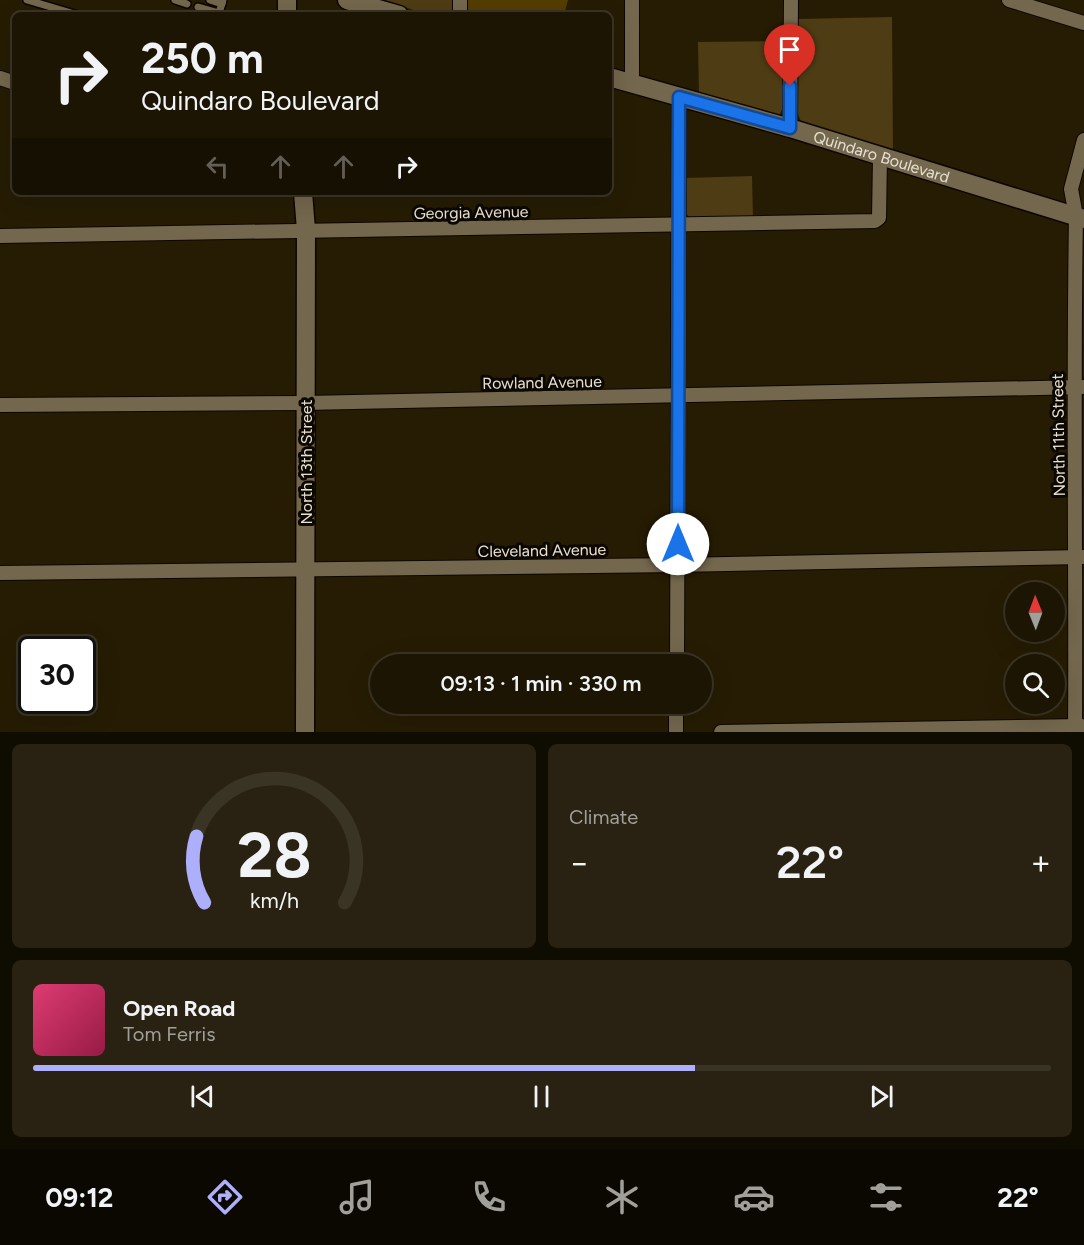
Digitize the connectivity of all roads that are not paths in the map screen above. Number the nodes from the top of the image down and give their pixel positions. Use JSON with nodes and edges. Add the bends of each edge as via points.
{"nodes":[{"id":1,"x":27,"y":0,"type":"edge"},
{"id":2,"x":175,"y":0,"type":"edge"},
{"id":3,"x":210,"y":0,"type":"edge"},
{"id":4,"x":347,"y":0,"type":"edge"},
{"id":5,"x":633,"y":0,"type":"edge"},
{"id":6,"x":791,"y":0,"type":"edge"},
{"id":7,"x":1009,"y":0,"type":"edge"},
{"id":8,"x":223,"y":2,"type":"edge"},
{"id":9,"x":187,"y":3,"type":"dead end"},
{"id":10,"x":198,"y":7,"type":"dead end"},
{"id":11,"x":68,"y":12,"type":"edge"},
{"id":12,"x":216,"y":12,"type":"edge"},
{"id":13,"x":389,"y":12,"type":"edge"},
{"id":14,"x":1084,"y":22,"type":"edge"},
{"id":15,"x":612,"y":78,"type":"edge"},
{"id":16,"x":632,"y":84,"type":"junction"},
{"id":17,"x":679,"y":97,"type":"junction"},
{"id":18,"x":790,"y":128,"type":"junction"},
{"id":19,"x":1084,"y":140,"type":"edge"},
{"id":20,"x":880,"y":157,"type":"junction"},
{"id":21,"x":303,"y":195,"type":"edge"},
{"id":22,"x":1080,"y":218,"type":"edge"},
{"id":23,"x":679,"y":225,"type":"junction"},
{"id":24,"x":306,"y":231,"type":"junction"},
{"id":25,"x":0,"y":237,"type":"edge"},
{"id":26,"x":1079,"y":387,"type":"edge"},
{"id":27,"x":678,"y":396,"type":"junction"},
{"id":28,"x":305,"y":403,"type":"junction"},
{"id":29,"x":0,"y":405,"type":"edge"},
{"id":30,"x":1080,"y":557,"type":"edge"},
{"id":31,"x":678,"y":565,"type":"junction"},
{"id":32,"x":306,"y":570,"type":"junction"},
{"id":33,"x":0,"y":573,"type":"edge"},
{"id":34,"x":677,"y":654,"type":"edge"},
{"id":35,"x":676,"y":714,"type":"edge"},
{"id":36,"x":1078,"y":728,"type":"edge"},
{"id":37,"x":305,"y":732,"type":"edge"},
{"id":38,"x":676,"y":732,"type":"edge"},
{"id":39,"x":722,"y":732,"type":"edge"}],
"edges":[{"from":1,"to":11,"type":"lane"},
{"from":2,"to":9,"type":"lane"},
{"from":3,"to":8,"type":"lane"},
{"from":4,"to":13,"type":"street"},
{"from":5,"to":16,"type":"street"},
{"from":6,"to":18,"type":"street"},
{"from":7,"to":14,"type":"street"},
{"from":10,"to":12,"type":"lane"},
{"from":15,"to":16,"type":"street","name":"Quindaro Boulevard"},
{"from":16,"to":17,"type":"street","name":"Quindaro Boulevard"},
{"from":17,"to":18,"type":"street","name":"Quindaro Boulevard"},
{"from":17,"to":23,"type":"street"},
{"from":18,"to":20,"type":"street","name":"Quindaro Boulevard"},
{"from":19,"to":22,"type":"street","name":"North 11th Street","via":[[1071,189]]},
{"from":20,"to":22,"type":"street","name":"Quindaro Boulevard"},
{"from":20,"to":23,"type":"street","name":"Georgia Avenue","via":[[879,218],[875,221]]},
{"from":21,"to":24,"type":"street","name":"North 13th Street"},
{"from":22,"to":26,"type":"street","name":"North 11th Street"},
{"from":23,"to":24,"type":"street","name":"Georgia Avenue"},
{"from":23,"to":27,"type":"street"},
{"from":24,"to":25,"type":"street","name":"Georgia Avenue"},
{"from":24,"to":28,"type":"street","name":"North 13th Street"},
{"from":26,"to":27,"type":"street","name":"Rowland Avenue"},
{"from":26,"to":30,"type":"street","name":"North 11th Street"},
{"from":27,"to":28,"type":"street","name":"Rowland Avenue"},
{"from":27,"to":31,"type":"street"},
{"from":28,"to":29,"type":"street","name":"Rowland Avenue"},
{"from":28,"to":32,"type":"street","name":"North 13th Street"},
{"from":30,"to":31,"type":"street","name":"Cleveland Avenue"},
{"from":30,"to":36,"type":"street","name":"North 11th Street"},
{"from":31,"to":32,"type":"street","name":"Cleveland Avenue"},
{"from":31,"to":34,"type":"street"},
{"from":32,"to":33,"type":"street","name":"Cleveland Avenue"},
{"from":32,"to":37,"type":"street","name":"North 13th Street"},
{"from":35,"to":38,"type":"street"},
{"from":36,"to":39,"type":"street"}]}
